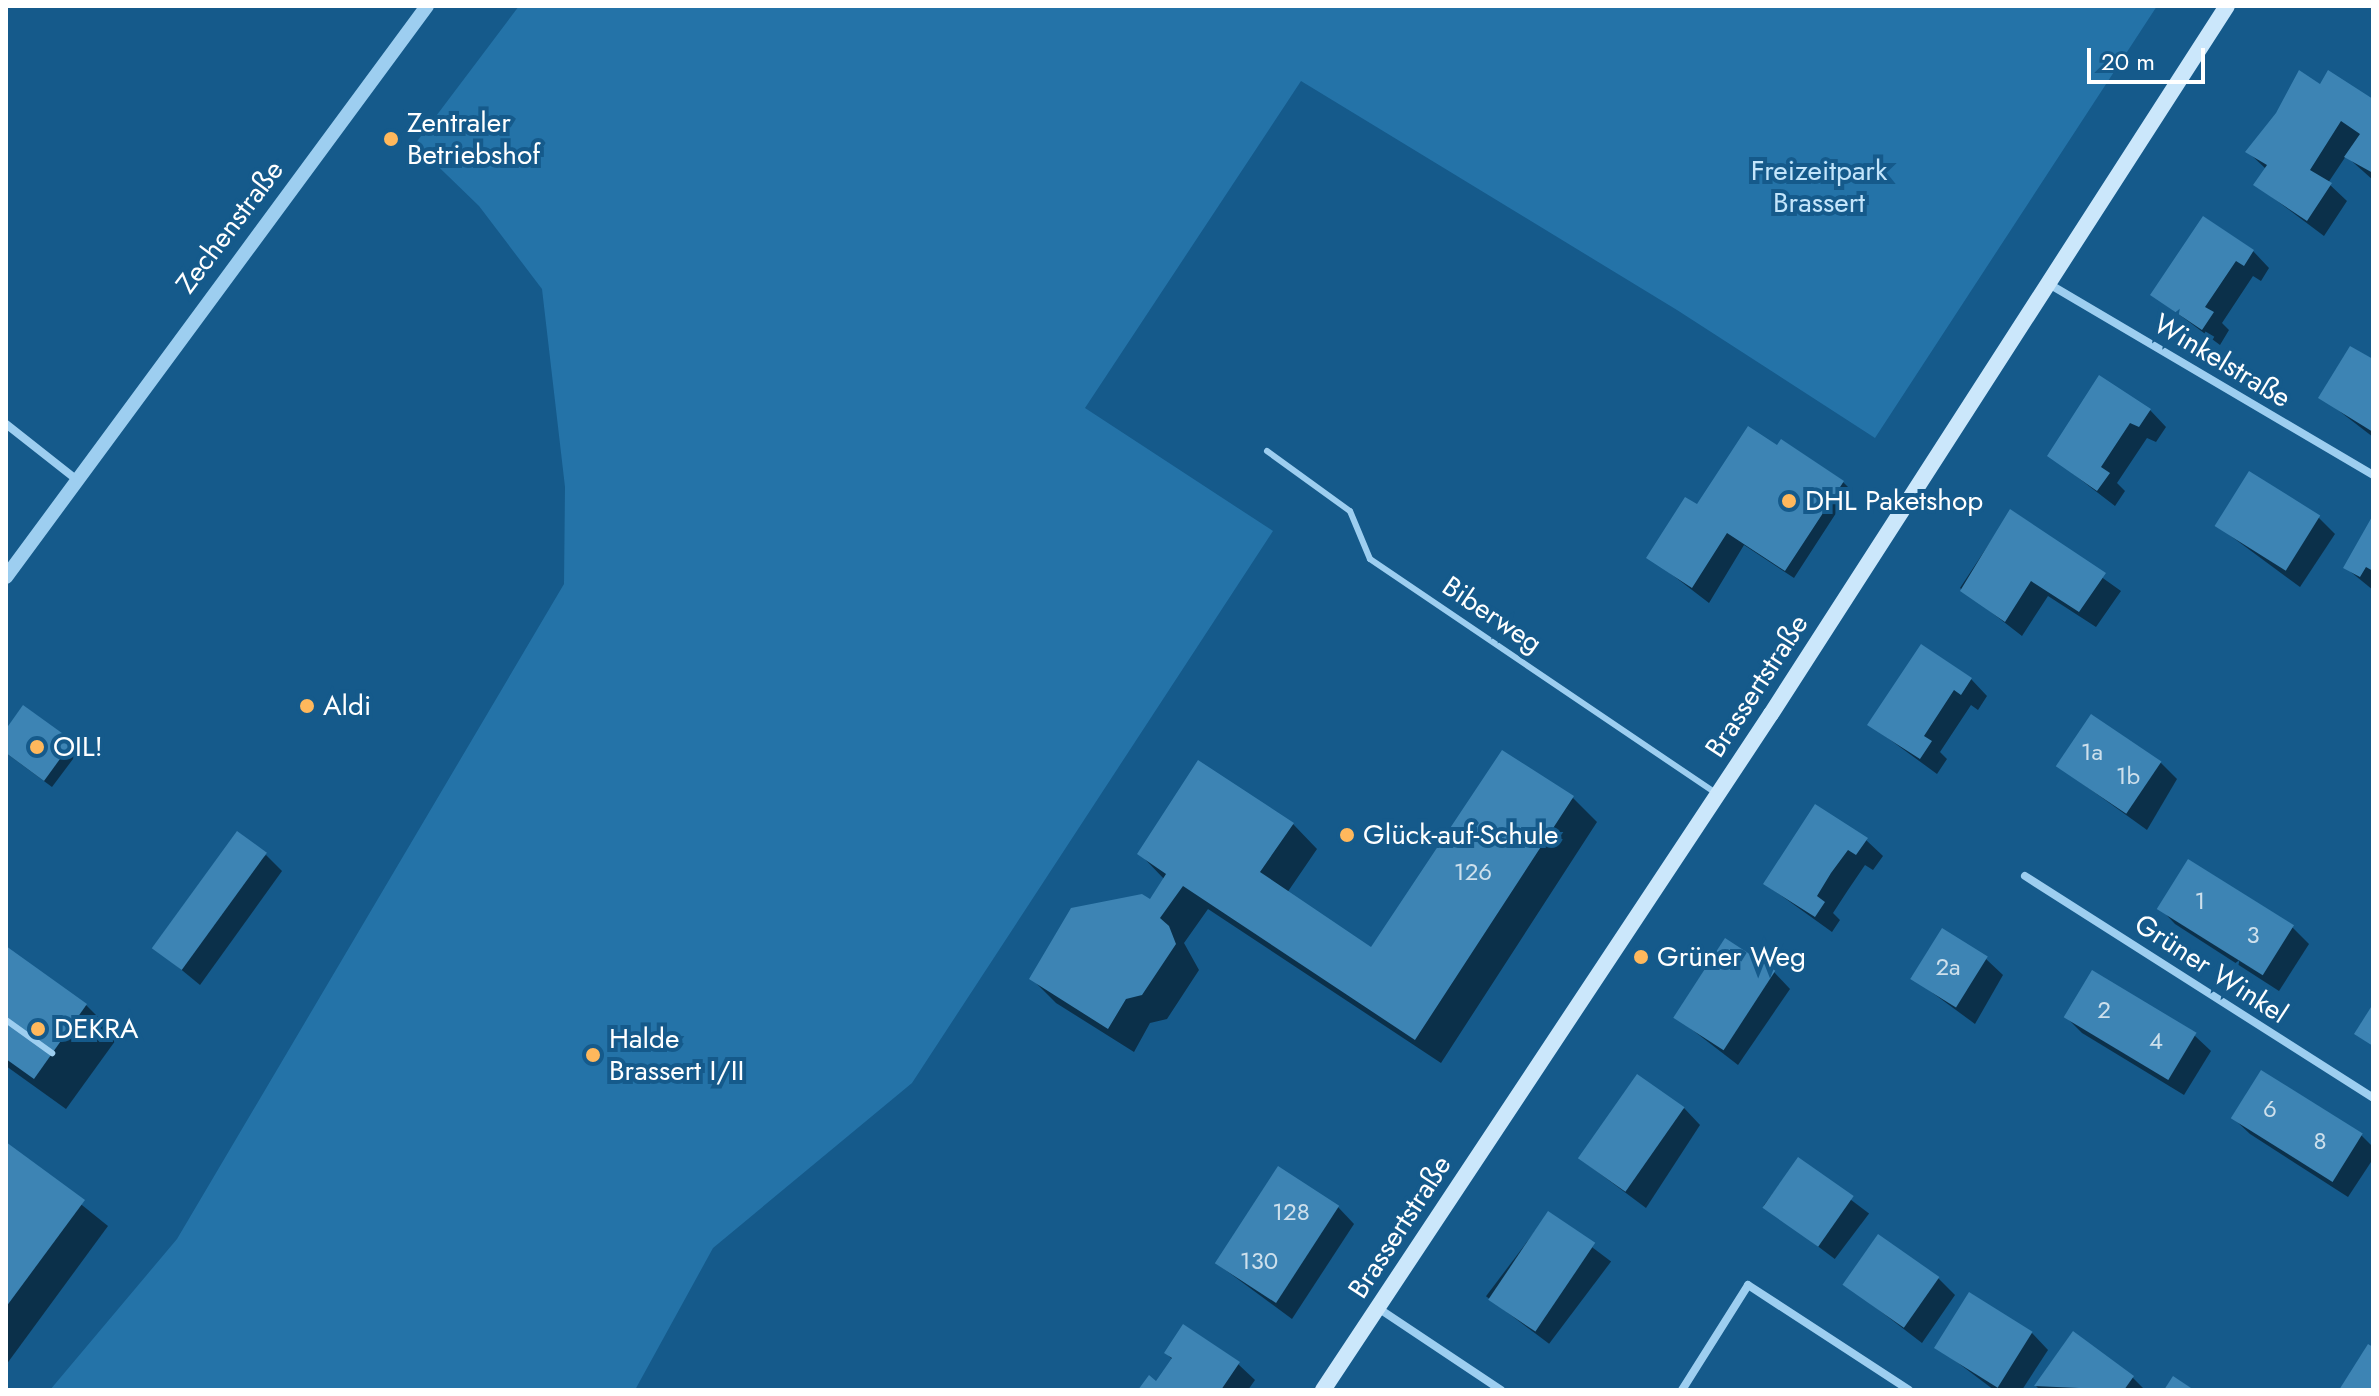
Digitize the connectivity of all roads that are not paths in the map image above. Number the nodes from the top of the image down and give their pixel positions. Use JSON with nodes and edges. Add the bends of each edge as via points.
{"nodes":[{"id":1,"x":427,"y":6,"type":"edge"},
{"id":2,"x":2227,"y":6,"type":"edge"},
{"id":3,"x":2049,"y":284,"type":"junction"},
{"id":4,"x":6,"y":424,"type":"edge"},
{"id":5,"x":1267,"y":451,"type":"dead end"},
{"id":6,"x":2373,"y":475,"type":"edge"},
{"id":7,"x":76,"y":479,"type":"junction"},
{"id":8,"x":6,"y":577,"type":"edge"},
{"id":9,"x":1717,"y":794,"type":"junction"},
{"id":10,"x":2025,"y":876,"type":"dead end"},
{"id":11,"x":6,"y":1020,"type":"edge"},
{"id":12,"x":52,"y":1053,"type":"dead end"},
{"id":13,"x":2373,"y":1098,"type":"edge"},
{"id":14,"x":1378,"y":1308,"type":"junction"},
{"id":15,"x":1323,"y":1390,"type":"edge"},
{"id":16,"x":1501,"y":1390,"type":"edge"},
{"id":17,"x":1682,"y":1390,"type":"edge"},
{"id":18,"x":1909,"y":1390,"type":"edge"}],
"edges":[{"from":1,"to":7,"type":"street","name":"Zechenstraße"},
{"from":2,"to":3,"type":"main road","name":"Brassertstraße"},
{"from":3,"to":6,"type":"street","name":"Winkelstraße"},
{"from":3,"to":9,"type":"main road","name":"Brassertstraße"},
{"from":4,"to":7,"type":"street"},
{"from":5,"to":9,"type":"lane","name":"Biberweg","via":[[1350,511],[1370,559]]},
{"from":7,"to":8,"type":"street","name":"Zechenstraße"},
{"from":9,"to":14,"type":"main road","name":"Brassertstraße"},
{"from":10,"to":13,"type":"street","name":"Grüner Winkel"},
{"from":11,"to":12,"type":"lane"},
{"from":14,"to":15,"type":"main road","name":"Brassertstraße"},
{"from":14,"to":16,"type":"street"},
{"from":17,"to":18,"type":"street","via":[[1748,1285]]}]}
